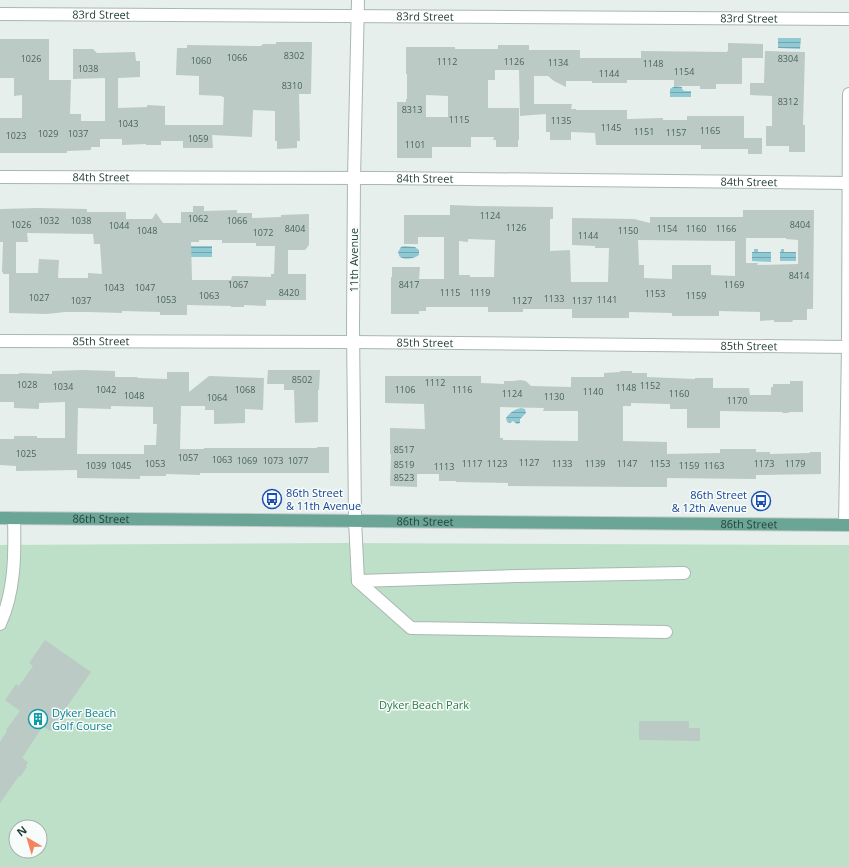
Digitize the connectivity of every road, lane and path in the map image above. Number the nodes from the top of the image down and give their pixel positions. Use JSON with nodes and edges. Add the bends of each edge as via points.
{"nodes":[{"id":1,"x":358,"y":0,"type":"edge"},
{"id":2,"x":0,"y":14,"type":"edge"},
{"id":3,"x":358,"y":16,"type":"junction"},
{"id":4,"x":849,"y":19,"type":"edge"},
{"id":5,"x":849,"y":94,"type":"edge"},
{"id":6,"x":0,"y":177,"type":"edge"},
{"id":7,"x":354,"y":178,"type":"junction"},
{"id":8,"x":849,"y":183,"type":"edge"},
{"id":9,"x":0,"y":341,"type":"edge"},
{"id":10,"x":353,"y":342,"type":"junction"},
{"id":11,"x":848,"y":347,"type":"edge"},
{"id":12,"x":0,"y":518,"type":"edge"},
{"id":13,"x":14,"y":518,"type":"junction"},
{"id":14,"x":355,"y":520,"type":"junction"},
{"id":15,"x":847,"y":525,"type":"edge"},
{"id":16,"x":684,"y":573,"type":"dead end"},
{"id":17,"x":358,"y":581,"type":"junction"},
{"id":18,"x":0,"y":624,"type":"edge"},
{"id":19,"x":666,"y":632,"type":"dead end"}],
"edges":[{"from":1,"to":3,"type":"street","name":"11th Avenue"},
{"from":2,"to":3,"type":"street","name":"83rd Street"},
{"from":3,"to":4,"type":"street","name":"83rd Street"},
{"from":3,"to":7,"type":"street","name":"11th Avenue"},
{"from":5,"to":8,"type":"street"},
{"from":6,"to":7,"type":"street","name":"84th Street"},
{"from":7,"to":8,"type":"street","name":"84th Street"},
{"from":7,"to":10,"type":"street","name":"11th Avenue"},
{"from":8,"to":11,"type":"street"},
{"from":9,"to":10,"type":"street","name":"85th Street"},
{"from":10,"to":11,"type":"street","name":"85th Street"},
{"from":10,"to":14,"type":"street","name":"11th Avenue"},
{"from":11,"to":15,"type":"street"},
{"from":12,"to":13,"type":"main road","name":"86th Street"},
{"from":13,"to":14,"type":"main road","name":"86th Street"},
{"from":13,"to":18,"type":"street","via":[[15,554],[12,587]]},
{"from":14,"to":15,"type":"main road","name":"86th Street"},
{"from":14,"to":17,"type":"street","name":"11th Avenue"},
{"from":16,"to":17,"type":"street"},
{"from":17,"to":19,"type":"street","via":[[411,628]]}]}
